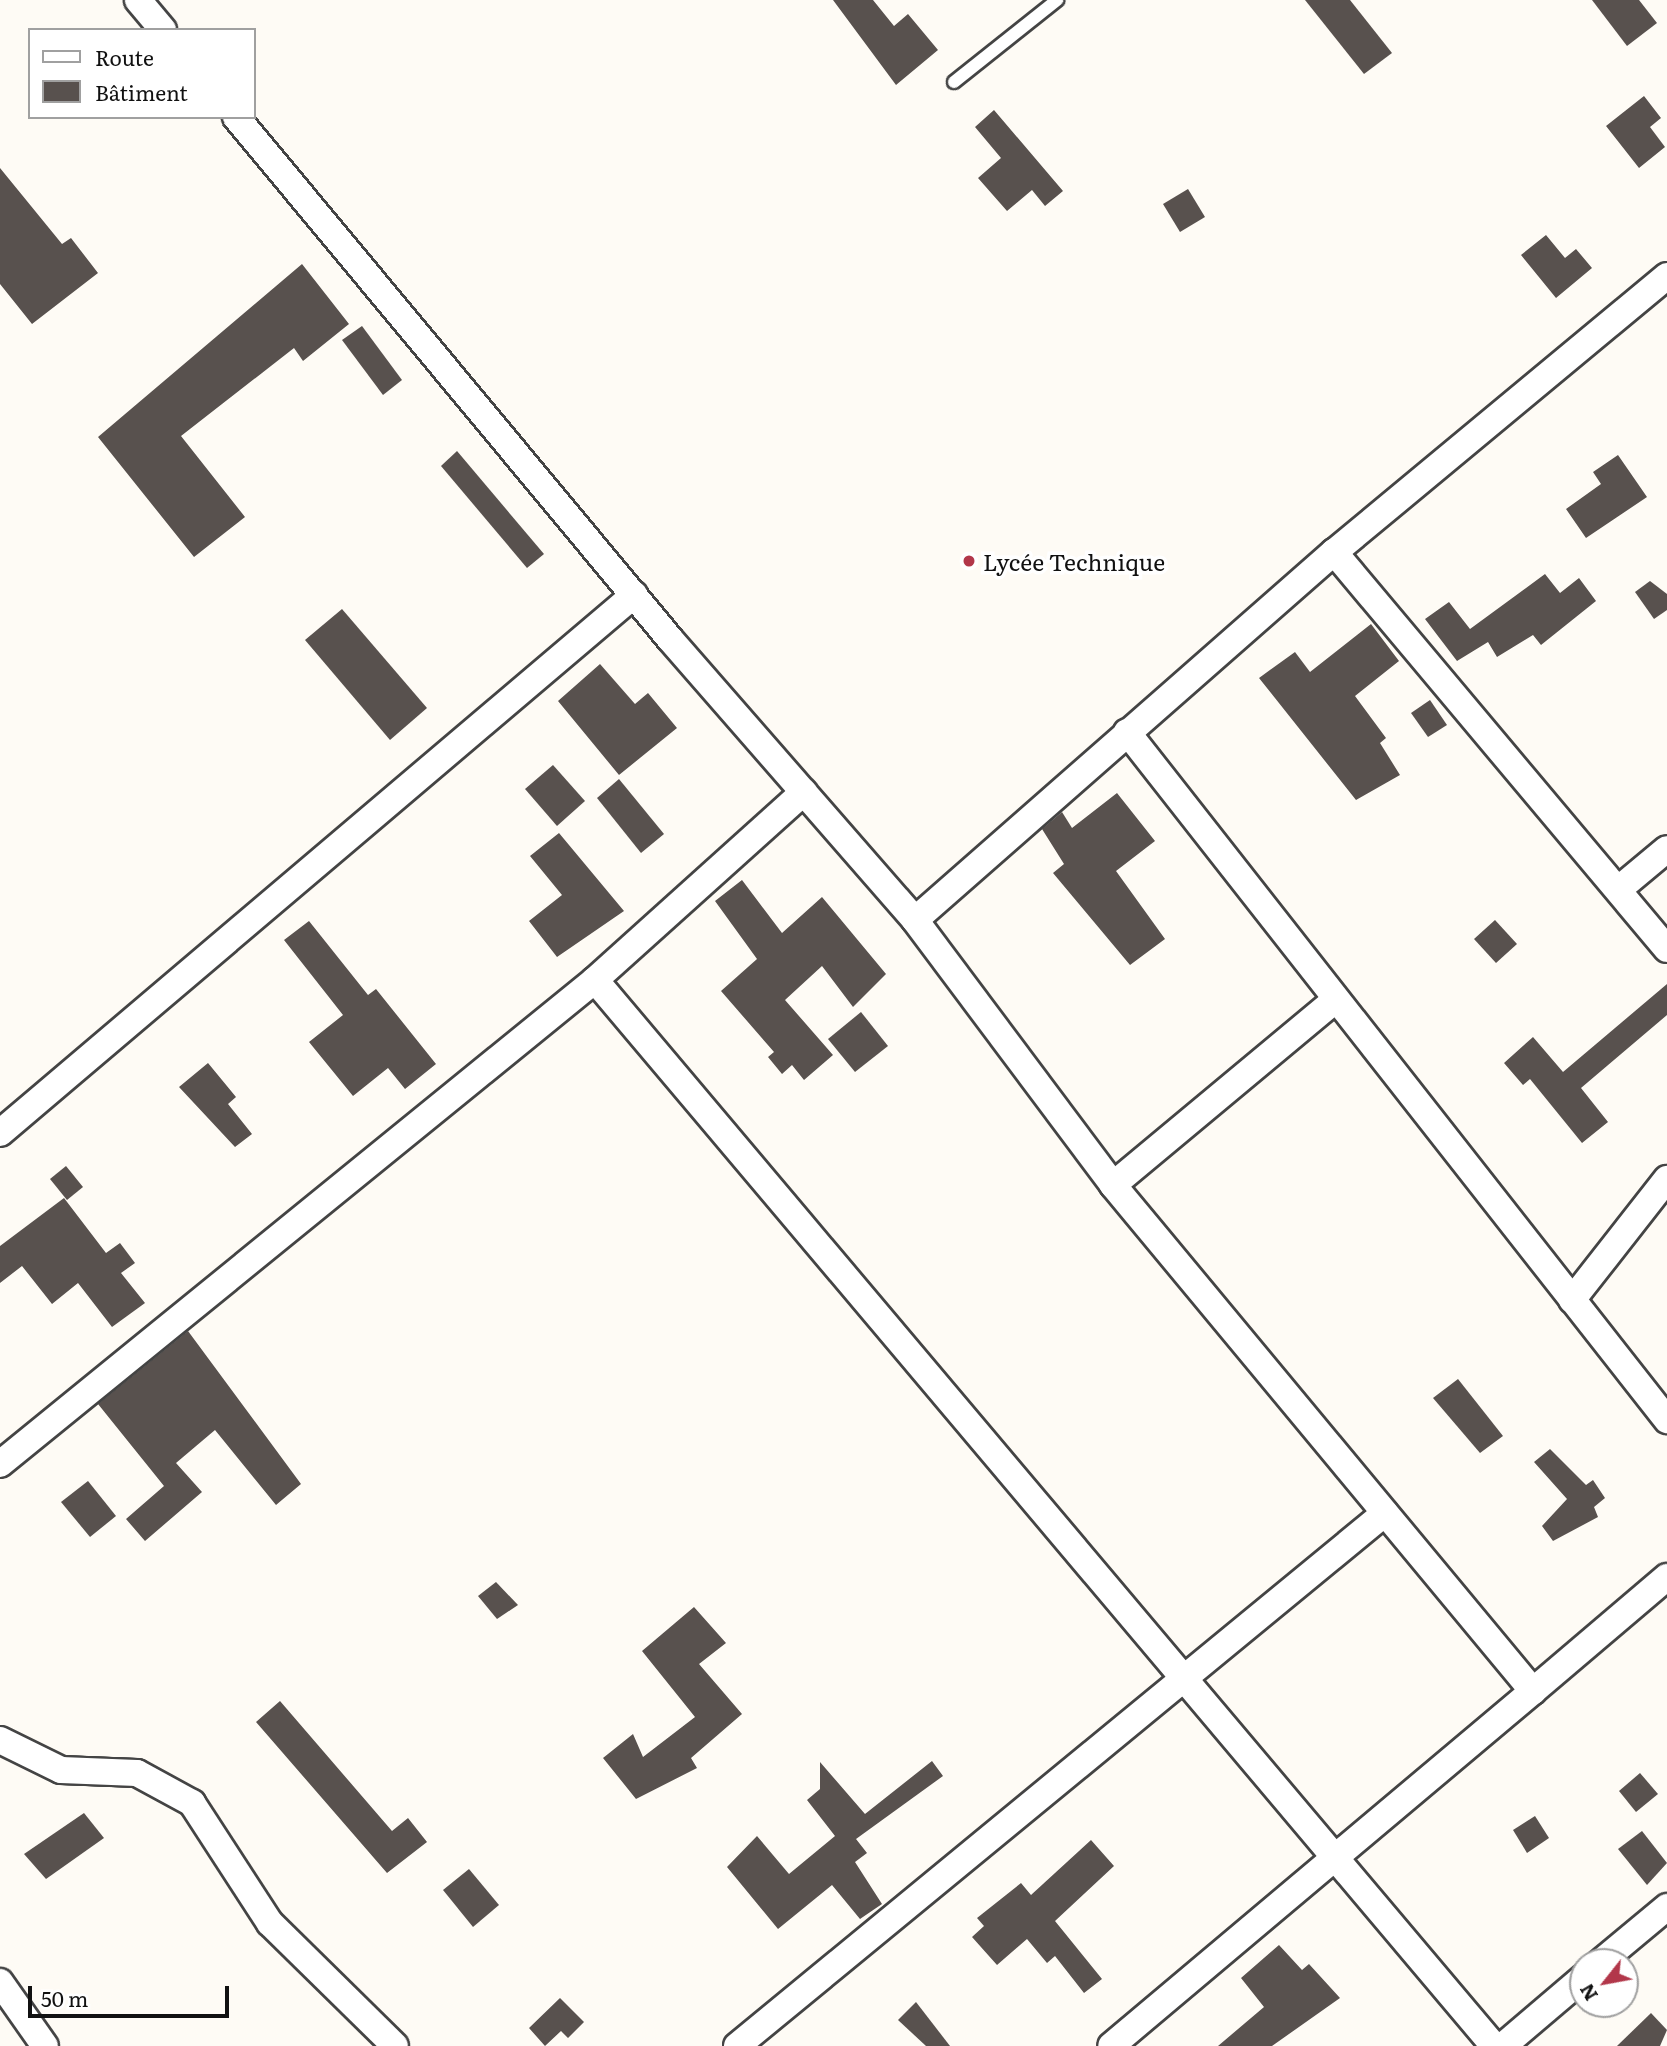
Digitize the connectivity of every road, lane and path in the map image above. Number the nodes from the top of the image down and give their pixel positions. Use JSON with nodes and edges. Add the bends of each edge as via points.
{"nodes":[{"id":1,"x":138,"y":0,"type":"edge"},
{"id":2,"x":1057,"y":0,"type":"edge"},
{"id":3,"x":161,"y":28,"type":"edge"},
{"id":4,"x":954,"y":82,"type":"dead end"},
{"id":5,"x":238,"y":119,"type":"edge"},
{"id":6,"x":1667,"y":275,"type":"edge"},
{"id":7,"x":1335,"y":552,"type":"junction"},
{"id":8,"x":634,"y":595,"type":"junction"},
{"id":9,"x":1127,"y":732,"type":"junction"},
{"id":10,"x":804,"y":792,"type":"junction"},
{"id":11,"x":1667,"y":849,"type":"edge"},
{"id":12,"x":1619,"y":890,"type":"junction"},
{"id":13,"x":915,"y":919,"type":"junction"},
{"id":14,"x":1667,"y":949,"type":"edge"},
{"id":15,"x":595,"y":979,"type":"junction"},
{"id":16,"x":1336,"y":999,"type":"junction"},
{"id":17,"x":0,"y":1133,"type":"edge"},
{"id":18,"x":1667,"y":1179,"type":"edge"},
{"id":19,"x":1113,"y":1185,"type":"junction"},
{"id":20,"x":1572,"y":1300,"type":"junction"},
{"id":21,"x":1667,"y":1420,"type":"edge"},
{"id":22,"x":0,"y":1464,"type":"edge"},
{"id":23,"x":1385,"y":1513,"type":"junction"},
{"id":24,"x":1667,"y":1577,"type":"edge"},
{"id":25,"x":1186,"y":1681,"type":"junction"},
{"id":26,"x":1533,"y":1691,"type":"junction"},
{"id":27,"x":0,"y":1741,"type":"edge"},
{"id":28,"x":1332,"y":1854,"type":"junction"},
{"id":29,"x":1667,"y":1907,"type":"edge"},
{"id":30,"x":1618,"y":1948,"type":"edge"},
{"id":31,"x":0,"y":1982,"type":"edge"},
{"id":32,"x":1569,"y":1990,"type":"edge"},
{"id":33,"x":45,"y":2046,"type":"edge"},
{"id":34,"x":395,"y":2046,"type":"edge"},
{"id":35,"x":737,"y":2046,"type":"edge"},
{"id":36,"x":1111,"y":2046,"type":"edge"},
{"id":37,"x":1494,"y":2046,"type":"edge"},
{"id":38,"x":1503,"y":2046,"type":"edge"}],
"edges":[{"from":1,"to":3,"type":"street"},
{"from":2,"to":4,"type":"lane"},
{"from":5,"to":8,"type":"street"},
{"from":6,"to":7,"type":"street"},
{"from":7,"to":9,"type":"street"},
{"from":7,"to":12,"type":"street"},
{"from":8,"to":10,"type":"street"},
{"from":8,"to":17,"type":"street"},
{"from":9,"to":13,"type":"street"},
{"from":9,"to":16,"type":"street"},
{"from":10,"to":13,"type":"street"},
{"from":10,"to":15,"type":"street"},
{"from":11,"to":12,"type":"street"},
{"from":12,"to":14,"type":"street"},
{"from":13,"to":19,"type":"street"},
{"from":15,"to":22,"type":"street"},
{"from":15,"to":25,"type":"street"},
{"from":16,"to":19,"type":"street"},
{"from":16,"to":20,"type":"street"},
{"from":18,"to":20,"type":"street"},
{"from":19,"to":23,"type":"street"},
{"from":20,"to":21,"type":"street"},
{"from":23,"to":25,"type":"street"},
{"from":23,"to":26,"type":"street"},
{"from":24,"to":26,"type":"street"},
{"from":25,"to":28,"type":"street"},
{"from":25,"to":35,"type":"street"},
{"from":26,"to":28,"type":"street"},
{"from":27,"to":34,"type":"street","via":[[61,1770],[137,1773],[192,1803],[270,1923]]},
{"from":28,"to":36,"type":"street"},
{"from":28,"to":37,"type":"street"},
{"from":29,"to":30,"type":"street"},
{"from":31,"to":33,"type":"street"},
{"from":32,"to":38,"type":"street"}]}
